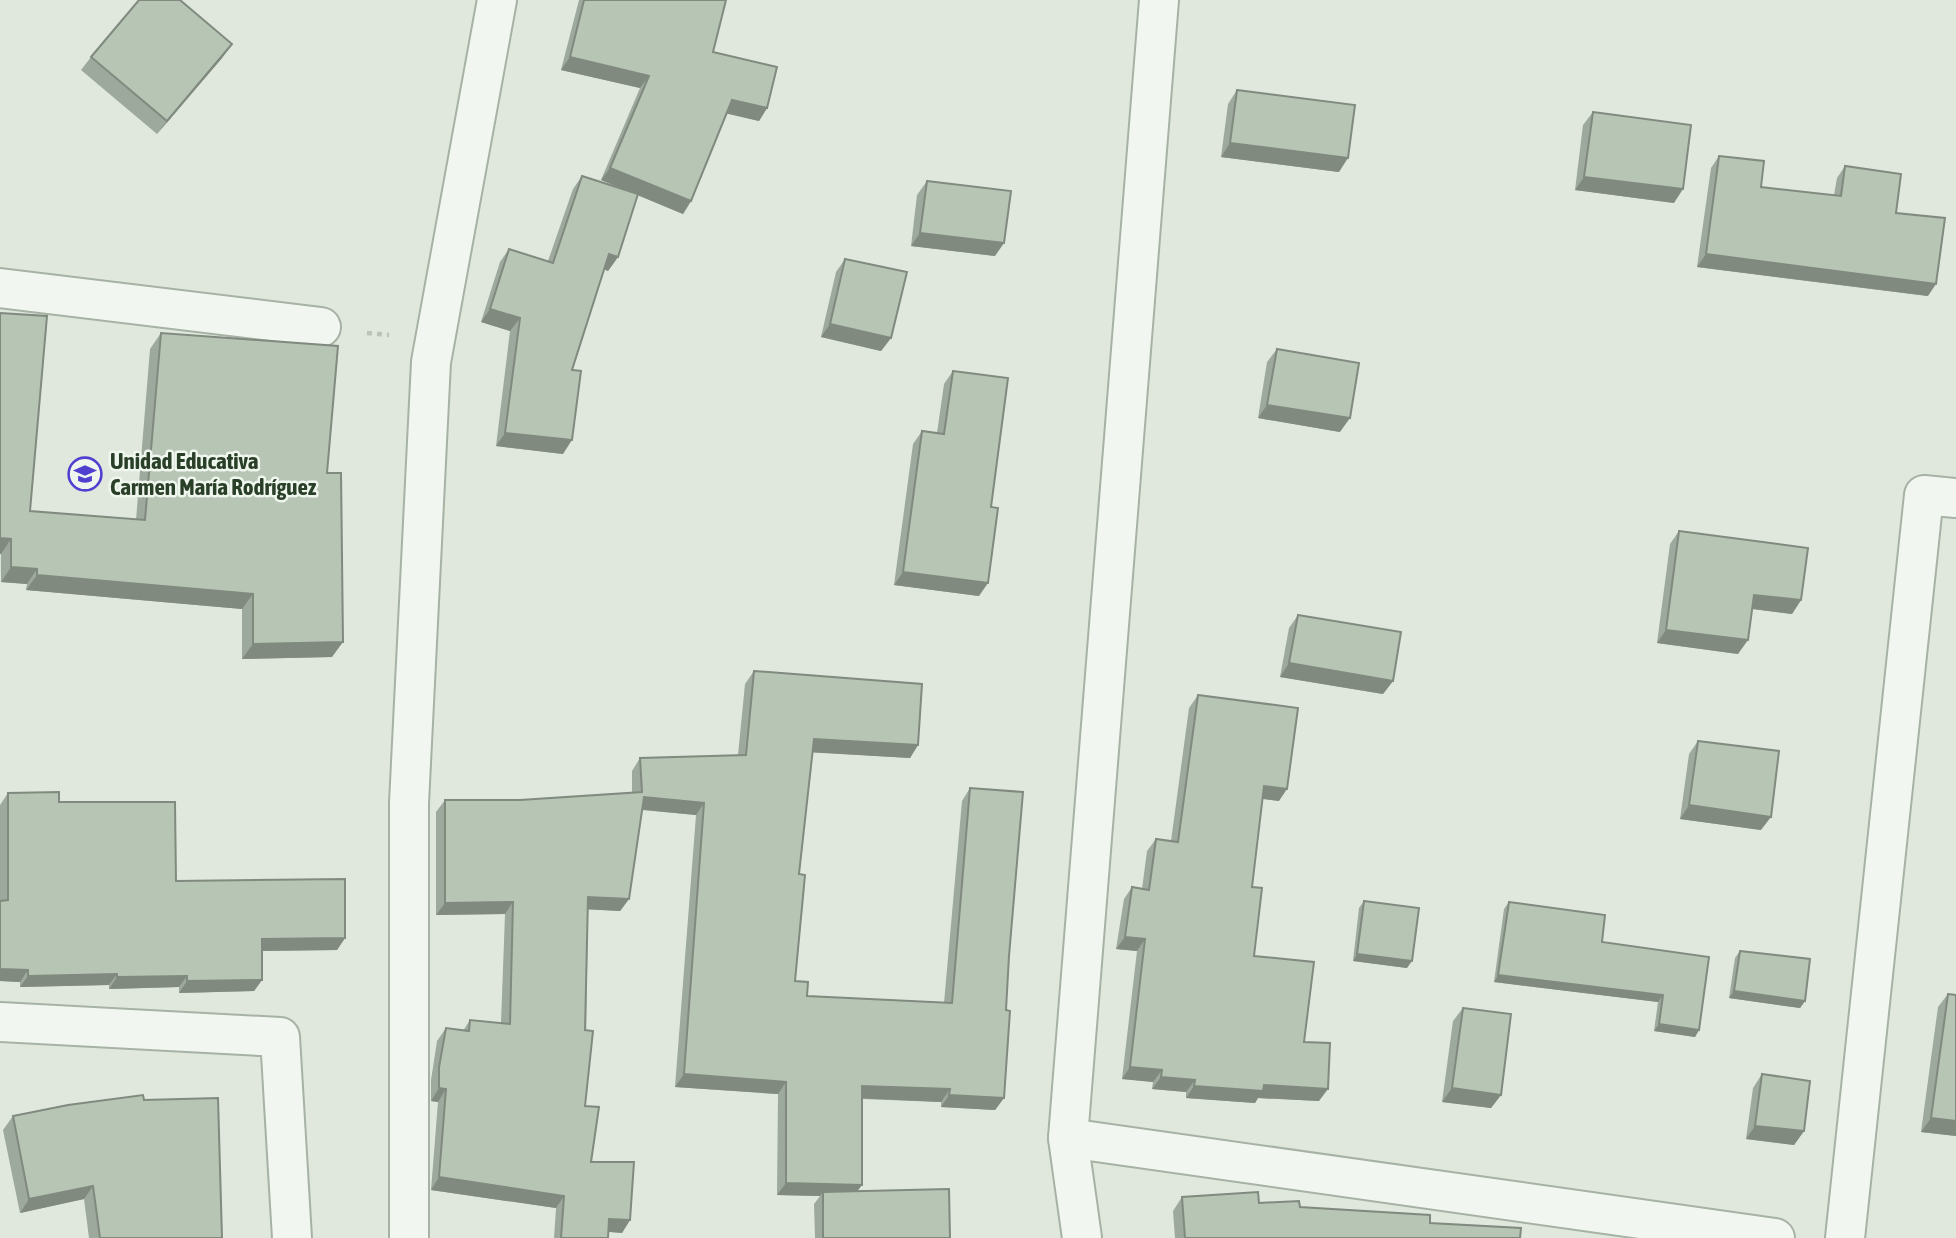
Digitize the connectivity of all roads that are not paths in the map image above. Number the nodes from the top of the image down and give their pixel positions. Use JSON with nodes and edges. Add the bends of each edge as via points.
{"nodes":[{"id":1,"x":497,"y":0,"type":"edge"},
{"id":2,"x":1158,"y":0,"type":"edge"},
{"id":3,"x":0,"y":288,"type":"edge"},
{"id":4,"x":321,"y":327,"type":"road end"},
{"id":5,"x":1956,"y":498,"type":"edge"},
{"id":6,"x":0,"y":1021,"type":"edge"},
{"id":7,"x":1068,"y":1138,"type":"junction"},
{"id":8,"x":292,"y":1238,"type":"edge"},
{"id":9,"x":409,"y":1238,"type":"edge"},
{"id":10,"x":1082,"y":1238,"type":"edge"},
{"id":11,"x":1775,"y":1238,"type":"edge"},
{"id":12,"x":1845,"y":1238,"type":"edge"}],
"edges":[{"from":1,"to":9,"type":"street","via":[[431,362],[409,803]]},
{"from":2,"to":7,"type":"street"},
{"from":3,"to":4,"type":"street"},
{"from":5,"to":12,"type":"street","via":[[1924,495]]},
{"from":6,"to":8,"type":"street","via":[[280,1037]]},
{"from":7,"to":10,"type":"street"},
{"from":7,"to":11,"type":"street"}]}
